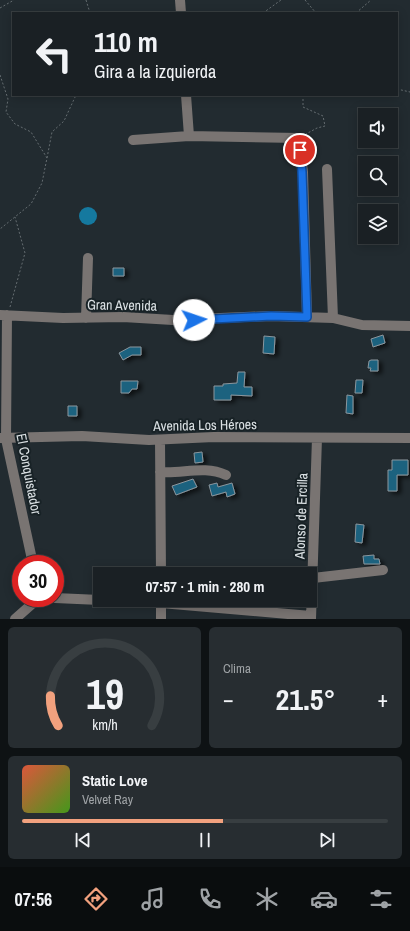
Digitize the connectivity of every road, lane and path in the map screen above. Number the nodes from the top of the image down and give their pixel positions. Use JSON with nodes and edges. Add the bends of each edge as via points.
{"nodes":[{"id":1,"x":14,"y":0,"type":"edge"},
{"id":2,"x":86,"y":0,"type":"edge"},
{"id":3,"x":180,"y":0,"type":"edge"},
{"id":4,"x":281,"y":0,"type":"edge"},
{"id":5,"x":305,"y":0,"type":"edge"},
{"id":6,"x":371,"y":0,"type":"edge"},
{"id":7,"x":0,"y":8,"type":"edge"},
{"id":8,"x":90,"y":12,"type":"edge"},
{"id":9,"x":181,"y":12,"type":"edge"},
{"id":10,"x":264,"y":12,"type":"edge"},
{"id":11,"x":315,"y":12,"type":"edge"},
{"id":12,"x":357,"y":12,"type":"edge"},
{"id":13,"x":0,"y":75,"type":"edge"},
{"id":14,"x":398,"y":89,"type":"edge"},
{"id":15,"x":410,"y":92,"type":"edge"},
{"id":16,"x":76,"y":96,"type":"edge"},
{"id":17,"x":186,"y":96,"type":"edge"},
{"id":18,"x":302,"y":96,"type":"edge"},
{"id":19,"x":189,"y":136,"type":"junction"},
{"id":20,"x":299,"y":138,"type":"junction"},
{"id":21,"x":133,"y":140,"type":"dead end"},
{"id":22,"x":47,"y":158,"type":"junction"},
{"id":23,"x":327,"y":169,"type":"dead end"},
{"id":24,"x":15,"y":216,"type":"junction"},
{"id":25,"x":0,"y":229,"type":"edge"},
{"id":26,"x":88,"y":258,"type":"dead end"},
{"id":27,"x":4,"y":315,"type":"edge"},
{"id":28,"x":307,"y":317,"type":"junction"},
{"id":29,"x":86,"y":318,"type":"junction"},
{"id":30,"x":333,"y":318,"type":"junction"},
{"id":31,"x":410,"y":326,"type":"edge"},
{"id":32,"x":317,"y":438,"type":"junction"},
{"id":33,"x":410,"y":438,"type":"edge"},
{"id":34,"x":2,"y":440,"type":"edge"},
{"id":35,"x":160,"y":440,"type":"junction"},
{"id":36,"x":160,"y":472,"type":"junction"},
{"id":37,"x":226,"y":475,"type":"dead end"},
{"id":38,"x":31,"y":555,"type":"edge"},
{"id":39,"x":161,"y":567,"type":"edge"},
{"id":40,"x":313,"y":567,"type":"edge"},
{"id":41,"x":383,"y":570,"type":"dead end"},
{"id":42,"x":317,"y":578,"type":"edge"},
{"id":43,"x":64,"y":598,"type":"edge"},
{"id":44,"x":93,"y":600,"type":"edge"},
{"id":45,"x":29,"y":607,"type":"edge"},
{"id":46,"x":161,"y":607,"type":"edge"},
{"id":47,"x":211,"y":607,"type":"edge"},
{"id":48,"x":312,"y":607,"type":"edge"},
{"id":49,"x":311,"y":617,"type":"edge"},
{"id":50,"x":15,"y":619,"type":"edge"},
{"id":51,"x":161,"y":619,"type":"edge"}],
"edges":[{"from":1,"to":7,"type":"path"},
{"from":2,"to":8,"type":"path"},
{"from":3,"to":9,"type":"street"},
{"from":4,"to":10,"type":"path"},
{"from":5,"to":11,"type":"path"},
{"from":6,"to":12,"type":"path"},
{"from":13,"to":22,"type":"path","via":[[8,99],[6,112],[15,124],[31,132]]},
{"from":14,"to":15,"type":"path"},
{"from":16,"to":22,"type":"path","via":[[64,121],[52,132]]},
{"from":17,"to":19,"type":"street"},
{"from":18,"to":20,"type":"path","via":[[303,107],[323,116],[325,126]]},
{"from":19,"to":20,"type":"street"},
{"from":19,"to":21,"type":"street"},
{"from":20,"to":28,"type":"street"},
{"from":22,"to":24,"type":"path","via":[[37,194],[31,204]]},
{"from":23,"to":30,"type":"street"},
{"from":24,"to":25,"type":"path"},
{"from":24,"to":27,"type":"path","via":[[24,253],[17,287]]},
{"from":26,"to":29,"type":"street"},
{"from":27,"to":29,"type":"street","name":"Gran Avenida"},
{"from":27,"to":34,"type":"street","name":"El Conquistador"},
{"from":28,"to":29,"type":"street","name":"Gran Avenida","via":[[180,320]]},
{"from":28,"to":30,"type":"street","name":"Gran Avenida"},
{"from":30,"to":31,"type":"street","name":"Gran Avenida","via":[[362,325]]},
{"from":32,"to":33,"type":"street","name":"Avenida Los Héroes"},
{"from":32,"to":35,"type":"street","name":"Avenida Los Héroes","via":[[214,437]]},
{"from":32,"to":40,"type":"street","name":"Alonso de Ercilla"},
{"from":34,"to":35,"type":"street","name":"Avenida Los Héroes","via":[[82,436]]},
{"from":34,"to":38,"type":"street","name":"El Conquistador"},
{"from":35,"to":36,"type":"street"},
{"from":36,"to":37,"type":"street","via":[[175,473],[202,469]]},
{"from":36,"to":39,"type":"street"},
{"from":41,"to":42,"type":"street"},
{"from":43,"to":44,"type":"street"},
{"from":45,"to":50,"type":"street"},
{"from":46,"to":51,"type":"street"},
{"from":47,"to":49,"type":"street"},
{"from":48,"to":49,"type":"street","name":"Alonso de Ercilla"}]}
